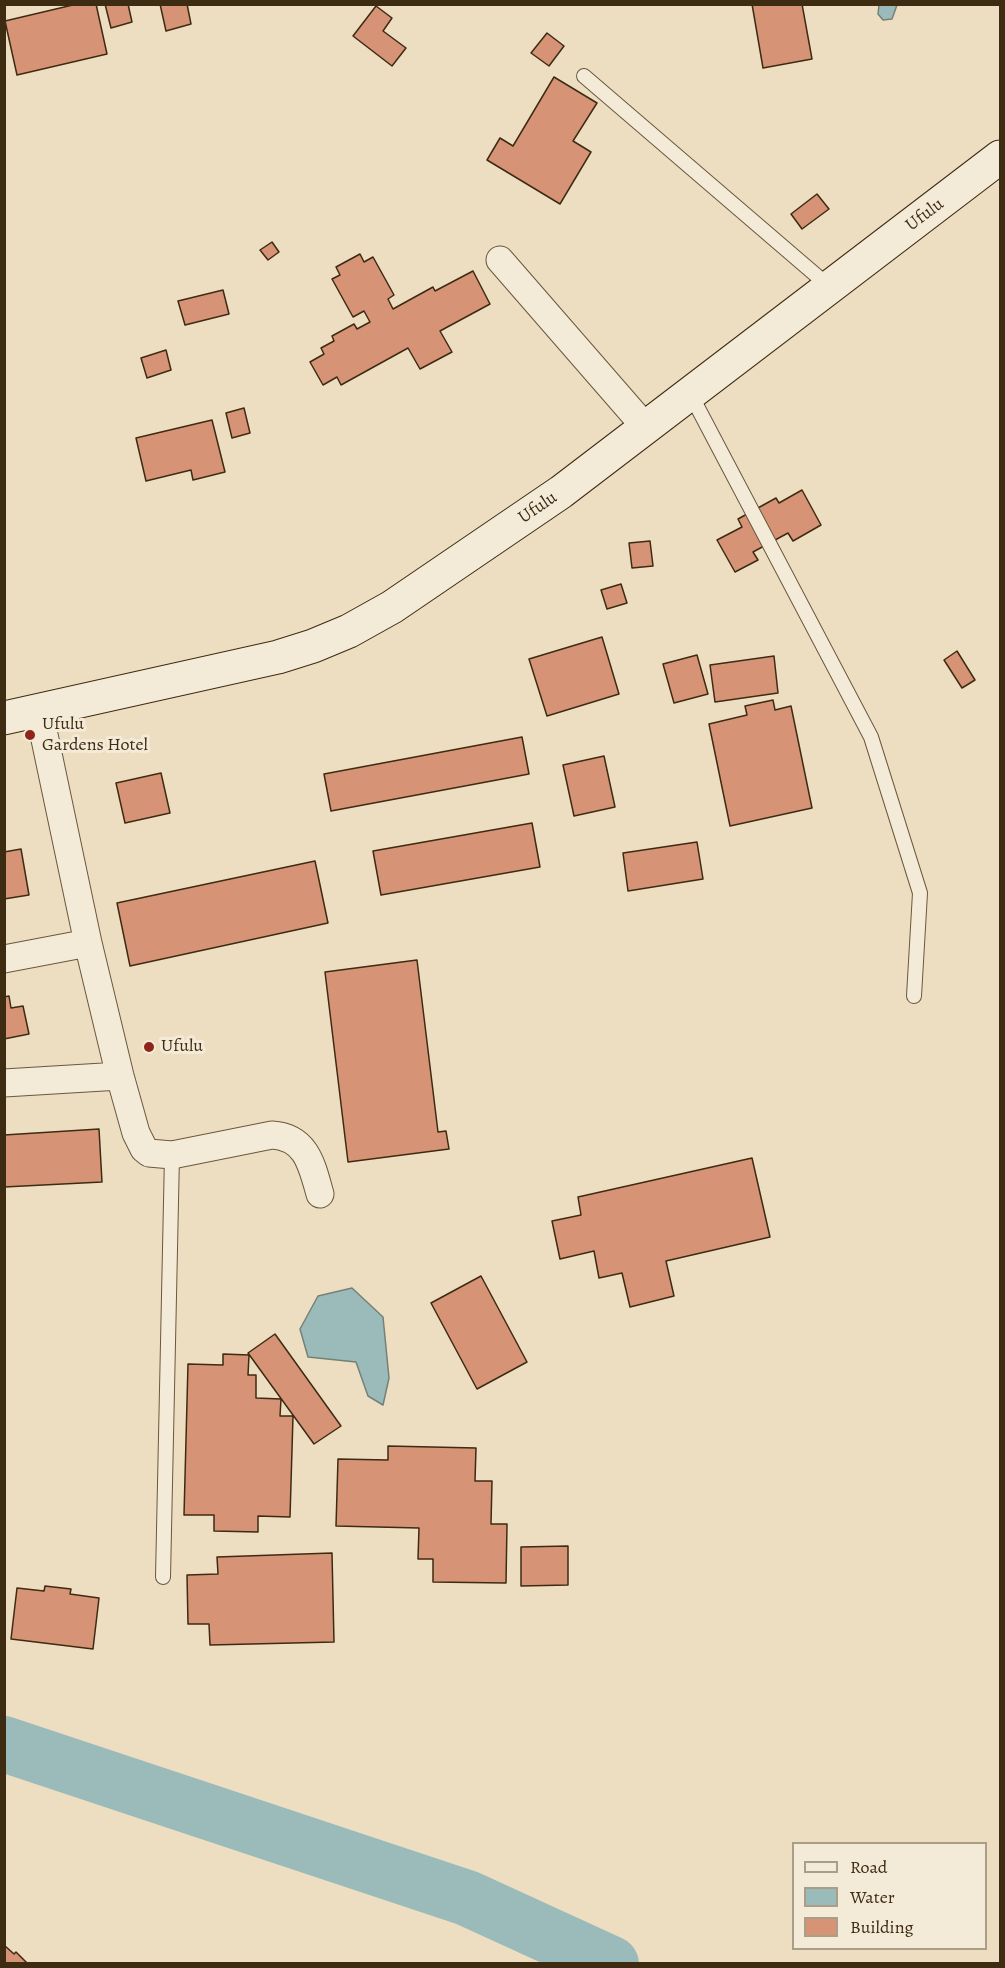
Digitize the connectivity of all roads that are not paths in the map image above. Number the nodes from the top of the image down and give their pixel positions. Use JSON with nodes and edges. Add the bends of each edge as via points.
{"nodes":[{"id":1,"x":584,"y":76,"type":"dead end"},
{"id":2,"x":1000,"y":157,"type":"edge"},
{"id":3,"x":500,"y":260,"type":"dead end"},
{"id":4,"x":831,"y":288,"type":"junction"},
{"id":5,"x":691,"y":395,"type":"junction"},
{"id":6,"x":647,"y":429,"type":"junction"},
{"id":7,"x":39,"y":711,"type":"junction"},
{"id":8,"x":4,"y":718,"type":"edge"},
{"id":9,"x":88,"y":943,"type":"junction"},
{"id":10,"x":4,"y":959,"type":"edge"},
{"id":11,"x":914,"y":996,"type":"dead end"},
{"id":12,"x":120,"y":1076,"type":"junction"},
{"id":13,"x":4,"y":1083,"type":"edge"},
{"id":14,"x":172,"y":1155,"type":"junction"},
{"id":15,"x":320,"y":1194,"type":"dead end"},
{"id":16,"x":163,"y":1577,"type":"dead end"}],
"edges":[{"from":1,"to":4,"type":"lane"},
{"from":2,"to":4,"type":"street","name":"Ufulu"},
{"from":3,"to":6,"type":"street"},
{"from":4,"to":5,"type":"street","name":"Ufulu"},
{"from":5,"to":6,"type":"street","name":"Ufulu"},
{"from":5,"to":11,"type":"lane","via":[[871,737],[920,892]]},
{"from":6,"to":7,"type":"street","name":"Ufulu","via":[[483,546],[349,631],[278,657]]},
{"from":7,"to":8,"type":"street","name":"Ufulu"},
{"from":7,"to":9,"type":"street"},
{"from":9,"to":10,"type":"street"},
{"from":9,"to":12,"type":"street"},
{"from":12,"to":13,"type":"street"},
{"from":12,"to":14,"type":"street","via":[[144,1149]]},
{"from":14,"to":15,"type":"street","via":[[272,1135],[285,1136],[305,1152]]},
{"from":14,"to":16,"type":"lane"}]}
